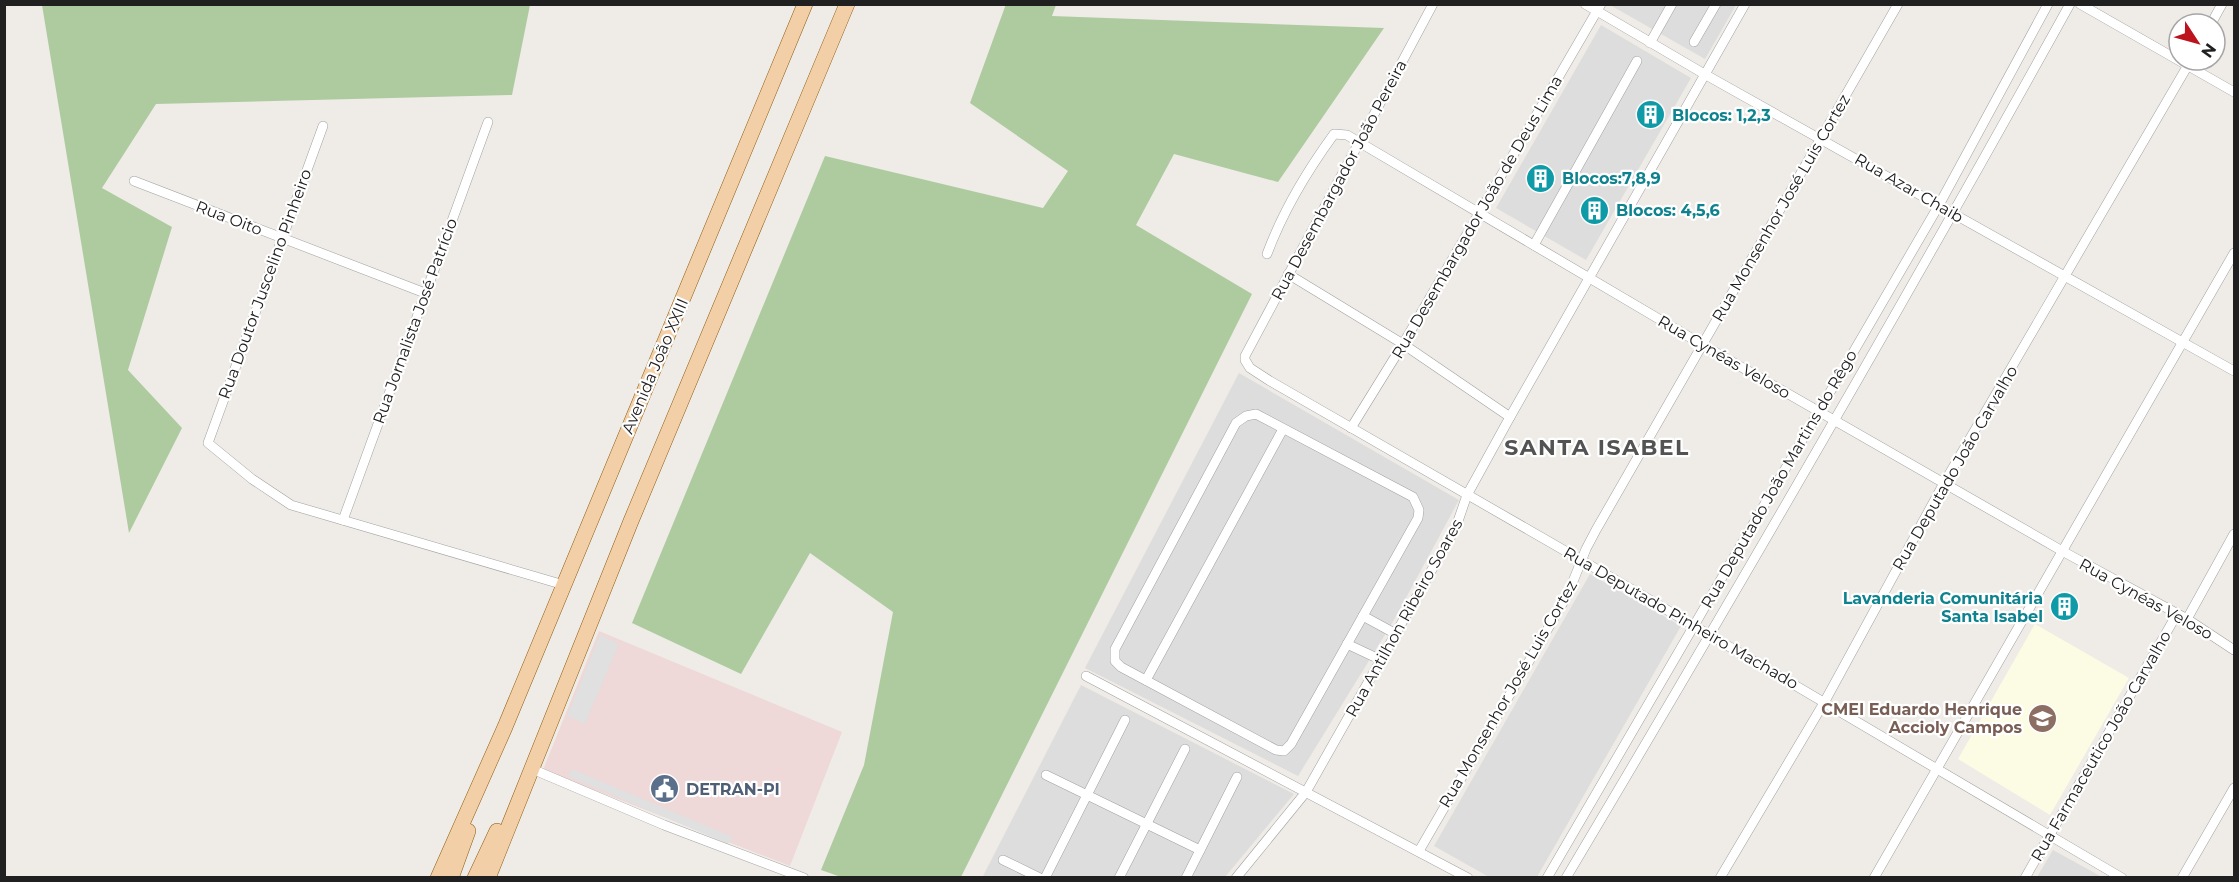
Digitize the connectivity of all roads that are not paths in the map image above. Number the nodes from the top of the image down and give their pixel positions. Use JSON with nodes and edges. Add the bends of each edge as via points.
{"nodes":[{"id":1,"x":806,"y":4,"type":"edge"},
{"id":2,"x":847,"y":4,"type":"edge"},
{"id":3,"x":1433,"y":4,"type":"edge"},
{"id":4,"x":1585,"y":4,"type":"edge"},
{"id":5,"x":1672,"y":4,"type":"edge"},
{"id":6,"x":1716,"y":4,"type":"edge"},
{"id":7,"x":1745,"y":4,"type":"edge"},
{"id":8,"x":1898,"y":4,"type":"edge"},
{"id":9,"x":2048,"y":4,"type":"edge"},
{"id":10,"x":2070,"y":4,"type":"edge"},
{"id":11,"x":2080,"y":4,"type":"edge"},
{"id":12,"x":1599,"y":8,"type":"edge"},
{"id":13,"x":1695,"y":42,"type":"dead end"},
{"id":14,"x":1650,"y":43,"type":"junction"},
{"id":15,"x":2167,"y":51,"type":"edge"},
{"id":16,"x":1637,"y":61,"type":"dead end"},
{"id":17,"x":2184,"y":72,"type":"edge"},
{"id":18,"x":2203,"y":72,"type":"edge"},
{"id":19,"x":1706,"y":75,"type":"junction"},
{"id":20,"x":2235,"y":92,"type":"edge"},
{"id":21,"x":488,"y":122,"type":"dead end"},
{"id":22,"x":323,"y":126,"type":"dead end"},
{"id":23,"x":1821,"y":138,"type":"junction"},
{"id":24,"x":1359,"y":141,"type":"junction"},
{"id":25,"x":134,"y":181,"type":"dead end"},
{"id":26,"x":1939,"y":205,"type":"junction"},
{"id":27,"x":1478,"y":212,"type":"junction"},
{"id":28,"x":1954,"y":214,"type":"junction"},
{"id":29,"x":282,"y":239,"type":"junction"},
{"id":30,"x":1534,"y":245,"type":"junction"},
{"id":31,"x":2235,"y":253,"type":"edge"},
{"id":32,"x":1266,"y":254,"type":"dead end"},
{"id":33,"x":1288,"y":274,"type":"junction"},
{"id":34,"x":1588,"y":277,"type":"junction"},
{"id":35,"x":2065,"y":277,"type":"junction"},
{"id":36,"x":425,"y":294,"type":"junction"},
{"id":37,"x":2182,"y":342,"type":"junction"},
{"id":38,"x":1403,"y":344,"type":"junction"},
{"id":39,"x":1703,"y":345,"type":"junction"},
{"id":40,"x":1245,"y":356,"type":"joint"},
{"id":41,"x":2235,"y":371,"type":"edge"},
{"id":42,"x":1819,"y":412,"type":"junction"},
{"id":43,"x":1510,"y":417,"type":"junction"},
{"id":44,"x":1834,"y":420,"type":"junction"},
{"id":45,"x":1351,"y":428,"type":"junction"},
{"id":46,"x":1283,"y":429,"type":"junction"},
{"id":47,"x":1944,"y":483,"type":"junction"},
{"id":48,"x":1467,"y":495,"type":"junction"},
{"id":49,"x":343,"y":520,"type":"junction"},
{"id":50,"x":2235,"y":534,"type":"edge"},
{"id":51,"x":2064,"y":552,"type":"junction"},
{"id":52,"x":1581,"y":561,"type":"junction"},
{"id":53,"x":564,"y":585,"type":"junction"},
{"id":54,"x":2176,"y":614,"type":"junction"},
{"id":55,"x":1363,"y":616,"type":"junction"},
{"id":56,"x":2187,"y":620,"type":"junction"},
{"id":57,"x":1694,"y":626,"type":"junction"},
{"id":58,"x":1396,"y":634,"type":"junction"},
{"id":59,"x":1711,"y":635,"type":"junction"},
{"id":60,"x":1347,"y":644,"type":"junction"},
{"id":61,"x":2235,"y":650,"type":"edge"},
{"id":62,"x":1381,"y":660,"type":"junction"},
{"id":63,"x":1086,"y":676,"type":"dead end"},
{"id":64,"x":1146,"y":680,"type":"junction"},
{"id":65,"x":565,"y":685,"type":"junction"},
{"id":66,"x":1825,"y":701,"type":"junction"},
{"id":67,"x":1125,"y":720,"type":"dead end"},
{"id":68,"x":505,"y":727,"type":"junction"},
{"id":69,"x":1185,"y":749,"type":"dead end"},
{"id":70,"x":1938,"y":768,"type":"junction"},
{"id":71,"x":532,"y":769,"type":"junction"},
{"id":72,"x":1046,"y":776,"type":"dead end"},
{"id":73,"x":1237,"y":777,"type":"dead end"},
{"id":74,"x":2235,"y":789,"type":"edge"},
{"id":75,"x":1306,"y":792,"type":"junction"},
{"id":76,"x":1087,"y":795,"type":"junction"},
{"id":77,"x":1146,"y":824,"type":"junction"},
{"id":78,"x":2049,"y":834,"type":"junction"},
{"id":79,"x":1200,"y":850,"type":"junction"},
{"id":80,"x":1419,"y":851,"type":"junction"},
{"id":81,"x":1003,"y":860,"type":"dead end"},
{"id":82,"x":776,"y":866,"type":"junction"},
{"id":83,"x":438,"y":878,"type":"edge"},
{"id":84,"x":451,"y":878,"type":"edge"},
{"id":85,"x":475,"y":878,"type":"edge"},
{"id":86,"x":488,"y":878,"type":"edge"},
{"id":87,"x":771,"y":878,"type":"edge"},
{"id":88,"x":804,"y":878,"type":"edge"},
{"id":89,"x":1040,"y":878,"type":"edge"},
{"id":90,"x":1045,"y":878,"type":"edge"},
{"id":91,"x":1119,"y":878,"type":"edge"},
{"id":92,"x":1186,"y":878,"type":"edge"},
{"id":93,"x":1236,"y":878,"type":"edge"},
{"id":94,"x":1468,"y":878,"type":"edge"},
{"id":95,"x":1546,"y":878,"type":"edge"},
{"id":96,"x":1566,"y":878,"type":"edge"},
{"id":97,"x":1720,"y":878,"type":"edge"},
{"id":98,"x":1874,"y":878,"type":"edge"},
{"id":99,"x":2025,"y":878,"type":"edge"},
{"id":100,"x":2122,"y":878,"type":"edge"},
{"id":101,"x":2182,"y":878,"type":"edge"}],
"edges":[{"from":1,"to":53,"type":"main road","name":"Avenida João XXIII"},
{"from":2,"to":65,"type":"main road"},
{"from":3,"to":24,"type":"street","name":"Rua Desembargador João Pereira"},
{"from":4,"to":12,"type":"street","name":"Rua Azar Chaib"},
{"from":5,"to":14,"type":"street"},
{"from":6,"to":13,"type":"street"},
{"from":7,"to":19,"type":"street","name":"Rua Antilhon Ribeiro Soares"},
{"from":8,"to":23,"type":"street","name":"Rua Monsenhor José Luis Cortez"},
{"from":9,"to":26,"type":"street","name":"Rua Deputado João Martins do Rêgo"},
{"from":10,"to":28,"type":"street","name":"Rua Deputado João Martins do Rêgo"},
{"from":11,"to":15,"type":"street"},
{"from":12,"to":14,"type":"street","name":"Rua Azar Chaib"},
{"from":12,"to":27,"type":"street","name":"Rua Desembargador João de Deus Lima"},
{"from":14,"to":19,"type":"street","name":"Rua Azar Chaib"},
{"from":16,"to":30,"type":"street"},
{"from":17,"to":35,"type":"street","name":"Rua Deputado João Carvalho"},
{"from":18,"to":20,"type":"street"},
{"from":19,"to":23,"type":"street","name":"Rua Azar Chaib"},
{"from":19,"to":34,"type":"street","name":"Rua Antilhon Ribeiro Soares"},
{"from":21,"to":36,"type":"street","name":"Rua Jornalista José Patrício"},
{"from":22,"to":29,"type":"street","name":"Rua Doutor Juscelino Pinheiro"},
{"from":23,"to":26,"type":"street","name":"Rua Azar Chaib"},
{"from":23,"to":39,"type":"street","name":"Rua Monsenhor José Luis Cortez"},
{"from":24,"to":27,"type":"street","name":"Rua Cynéas Veloso"},
{"from":24,"to":32,"type":"street","name":"Rua Cynéas Veloso","via":[[1334,134],[1311,166]]},
{"from":24,"to":33,"type":"street","name":"Rua Desembargador João Pereira"},
{"from":25,"to":29,"type":"street","name":"Rua Oito"},
{"from":26,"to":28,"type":"street","name":"Rua Azar Chaib"},
{"from":26,"to":42,"type":"street","name":"Rua Deputado João Martins do Rêgo"},
{"from":27,"to":30,"type":"street","name":"Rua Cynéas Veloso"},
{"from":27,"to":38,"type":"street","name":"Rua Desembargador João de Deus Lima"},
{"from":28,"to":35,"type":"street","name":"Rua Azar Chaib"},
{"from":28,"to":44,"type":"street","name":"Rua Deputado João Martins do Rêgo"},
{"from":29,"to":36,"type":"street","name":"Rua Oito"},
{"from":29,"to":49,"type":"street","name":"Rua Doutor Juscelino Pinheiro","via":[[208,443],[276,497]]},
{"from":30,"to":34,"type":"street","name":"Rua Cynéas Veloso"},
{"from":31,"to":37,"type":"street"},
{"from":33,"to":38,"type":"street"},
{"from":33,"to":40,"type":"street","name":"Rua Desembargador João Pereira"},
{"from":34,"to":39,"type":"street","name":"Rua Cynéas Veloso"},
{"from":34,"to":43,"type":"street","name":"Rua Antilhon Ribeiro Soares"},
{"from":35,"to":37,"type":"street","name":"Rua Azar Chaib"},
{"from":35,"to":47,"type":"street","name":"Rua Deputado João Carvalho"},
{"from":36,"to":49,"type":"street","name":"Rua Jornalista José Patrício"},
{"from":37,"to":41,"type":"street","name":"Rua Azar Chaib"},
{"from":37,"to":51,"type":"street"},
{"from":38,"to":43,"type":"street"},
{"from":38,"to":45,"type":"street","name":"Rua Desembargador João de Deus Lima"},
{"from":39,"to":42,"type":"street","name":"Rua Cynéas Veloso"},
{"from":39,"to":52,"type":"street","name":"Rua Monsenhor José Luis Cortez"},
{"from":40,"to":45,"type":"street","name":"Rua Deputado Pinheiro Machado","via":[[1257,373]]},
{"from":42,"to":44,"type":"street","name":"Rua Cynéas Veloso"},
{"from":42,"to":57,"type":"street","name":"Rua Deputado João Martins do Rêgo"},
{"from":43,"to":48,"type":"street","name":"Rua Antilhon Ribeiro Soares"},
{"from":44,"to":47,"type":"street","name":"Rua Cynéas Veloso"},
{"from":44,"to":59,"type":"street","name":"Rua Deputado João Martins do Rêgo"},
{"from":45,"to":48,"type":"street","name":"Rua Deputado Pinheiro Machado"},
{"from":46,"to":55,"type":"street","via":[[1413,497],[1419,510]]},
{"from":46,"to":64,"type":"street"},
{"from":46,"to":64,"type":"street","via":[[1256,414],[1236,423],[1115,649],[1115,661]]},
{"from":47,"to":51,"type":"street","name":"Rua Cynéas Veloso"},
{"from":47,"to":66,"type":"street","name":"Rua Deputado João Carvalho"},
{"from":48,"to":52,"type":"street","name":"Rua Deputado Pinheiro Machado"},
{"from":48,"to":58,"type":"street","name":"Rua Antilhon Ribeiro Soares","via":[[1456,527]]},
{"from":49,"to":53,"type":"street"},
{"from":50,"to":56,"type":"street","name":"Rua Farmaceutico João Carvalho"},
{"from":51,"to":54,"type":"street","name":"Rua Cynéas Veloso"},
{"from":51,"to":70,"type":"street"},
{"from":52,"to":57,"type":"street","name":"Rua Deputado Pinheiro Machado"},
{"from":52,"to":80,"type":"street","name":"Rua Monsenhor José Luis Cortez","via":[[1568,594]]},
{"from":53,"to":68,"type":"main road","name":"Avenida João XXIII"},
{"from":54,"to":56,"type":"street","name":"Rua Cynéas Veloso"},
{"from":54,"to":78,"type":"street","name":"Rua Farmaceutico João Carvalho"},
{"from":55,"to":58,"type":"street"},
{"from":55,"to":60,"type":"street"},
{"from":56,"to":61,"type":"street","name":"Rua Cynéas Veloso"},
{"from":57,"to":59,"type":"street","name":"Rua Deputado Pinheiro Machado"},
{"from":57,"to":95,"type":"street","name":"Rua Deputado João Martins do Rêgo"},
{"from":58,"to":62,"type":"street","name":"Rua Antilhon Ribeiro Soares"},
{"from":59,"to":66,"type":"street","name":"Rua Deputado Pinheiro Machado"},
{"from":59,"to":96,"type":"street","name":"Rua Deputado João Martins do Rêgo"},
{"from":60,"to":62,"type":"street"},
{"from":60,"to":64,"type":"street","via":[[1284,751]]},
{"from":62,"to":75,"type":"street","name":"Rua Antilhon Ribeiro Soares"},
{"from":63,"to":75,"type":"street"},
{"from":65,"to":71,"type":"main road"},
{"from":65,"to":85,"type":"main road"},
{"from":66,"to":70,"type":"street","name":"Rua Deputado Pinheiro Machado"},
{"from":66,"to":97,"type":"street","name":"Rua Deputado João Carvalho"},
{"from":67,"to":76,"type":"street"},
{"from":68,"to":83,"type":"main road","name":"Avenida João XXIII"},
{"from":68,"to":84,"type":"main road","name":"Avenida João XXIII"},
{"from":69,"to":77,"type":"street"},
{"from":70,"to":78,"type":"street","name":"Rua Deputado Pinheiro Machado"},
{"from":70,"to":98,"type":"street"},
{"from":71,"to":82,"type":"street","via":[[664,825]]},
{"from":71,"to":86,"type":"main road"},
{"from":72,"to":76,"type":"street"},
{"from":73,"to":79,"type":"street"},
{"from":74,"to":101,"type":"street"},
{"from":75,"to":80,"type":"street"},
{"from":75,"to":93,"type":"street","name":"Rua Antilhon Ribeiro Soares"},
{"from":76,"to":77,"type":"street"},
{"from":76,"to":90,"type":"street"},
{"from":77,"to":79,"type":"street"},
{"from":77,"to":91,"type":"street"},
{"from":78,"to":99,"type":"street","name":"Rua Farmaceutico João Carvalho"},
{"from":78,"to":100,"type":"street","name":"Rua Deputado Pinheiro Machado"},
{"from":79,"to":92,"type":"street"},
{"from":80,"to":94,"type":"street"},
{"from":81,"to":89,"type":"street"},
{"from":82,"to":87,"type":"street"},
{"from":82,"to":88,"type":"street"}]}
